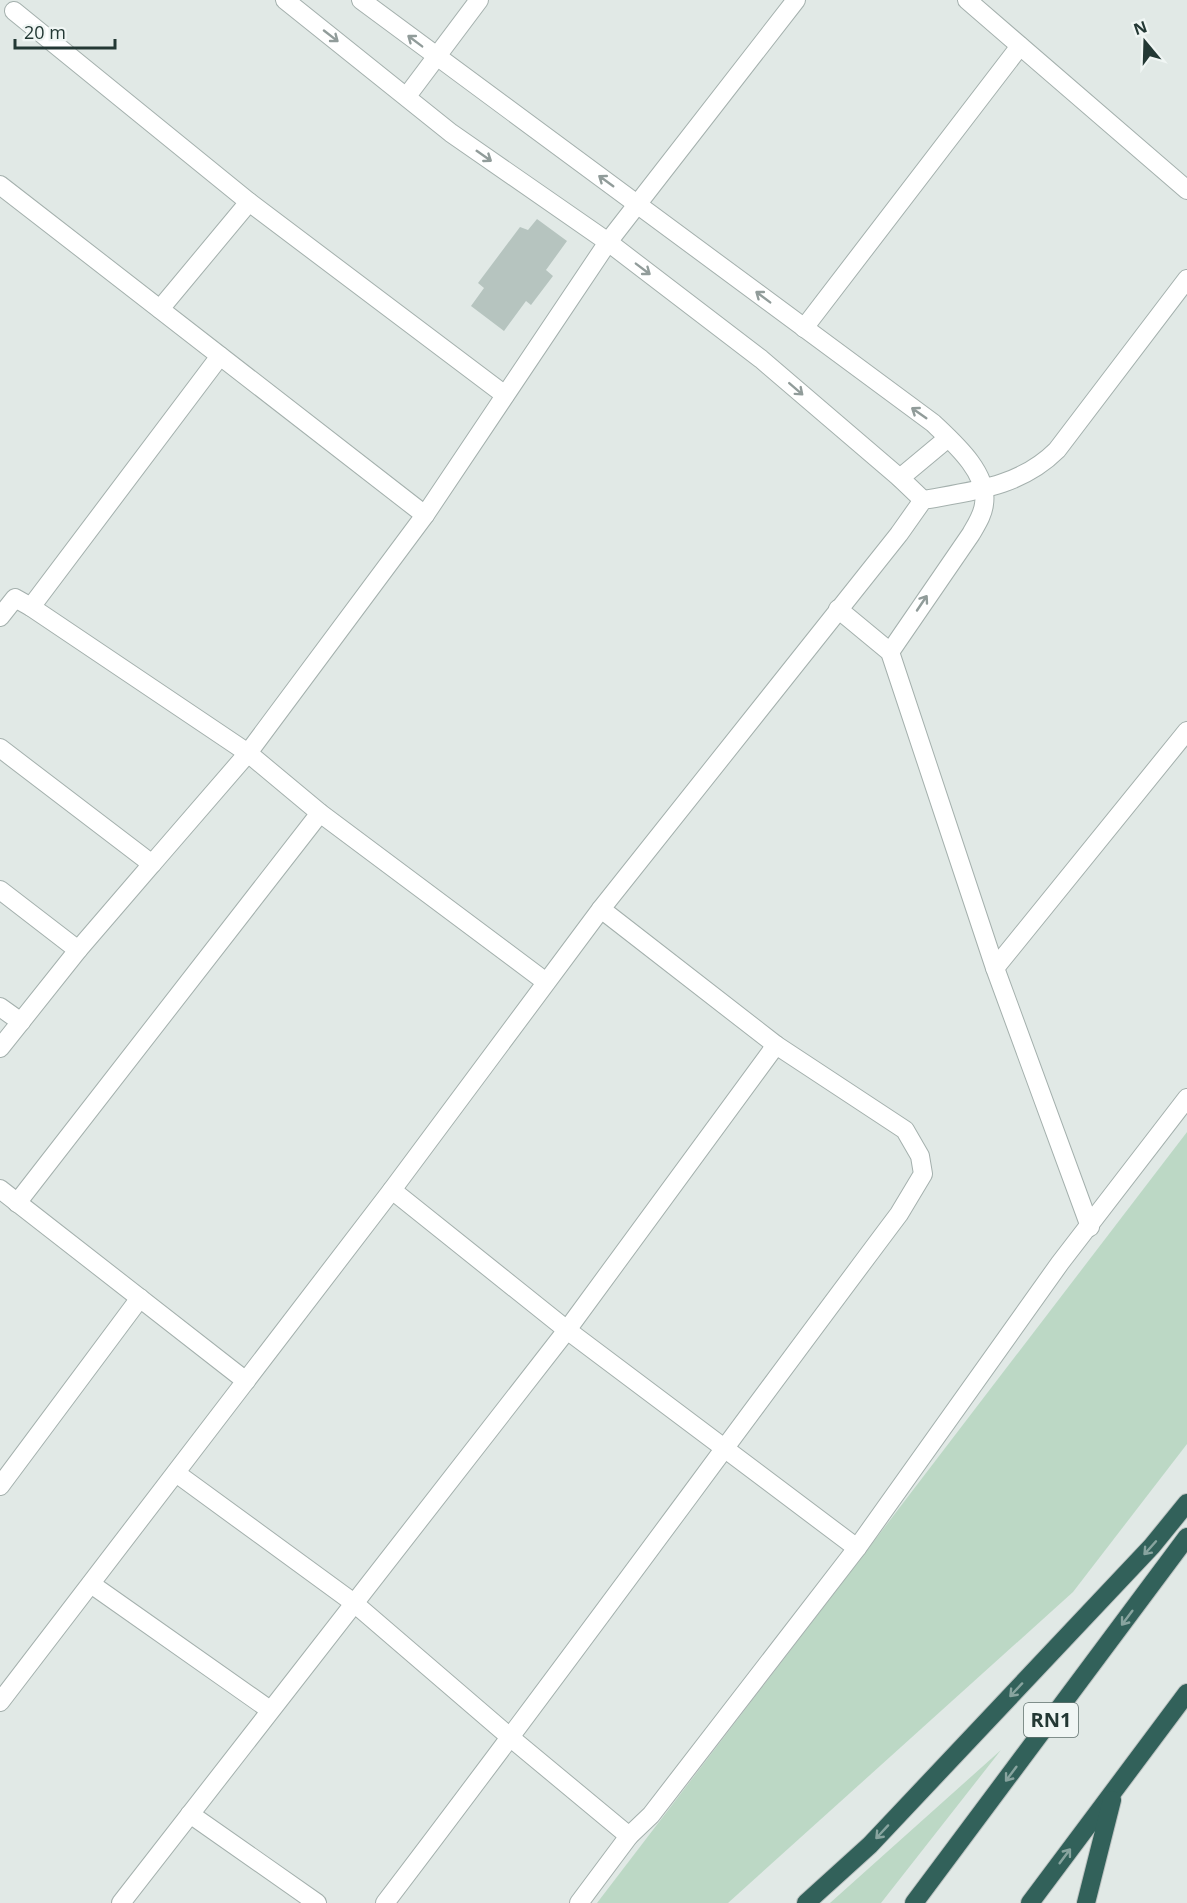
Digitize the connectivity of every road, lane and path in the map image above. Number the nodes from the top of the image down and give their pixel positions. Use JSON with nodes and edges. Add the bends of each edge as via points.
{"nodes":[{"id":1,"x":285,"y":0,"type":"edge"},
{"id":2,"x":361,"y":0,"type":"edge"},
{"id":3,"x":479,"y":0,"type":"edge"},
{"id":4,"x":796,"y":0,"type":"edge"},
{"id":5,"x":967,"y":0,"type":"edge"},
{"id":6,"x":15,"y":11,"type":"dead end"},
{"id":7,"x":1020,"y":46,"type":"junction"},
{"id":8,"x":437,"y":57,"type":"junction"},
{"id":9,"x":407,"y":96,"type":"junction"},
{"id":10,"x":0,"y":185,"type":"edge"},
{"id":11,"x":1185,"y":185,"type":"edge"},
{"id":12,"x":249,"y":202,"type":"junction"},
{"id":13,"x":637,"y":204,"type":"junction"},
{"id":14,"x":608,"y":242,"type":"junction"},
{"id":15,"x":1187,"y":279,"type":"edge"},
{"id":16,"x":160,"y":309,"type":"junction"},
{"id":17,"x":804,"y":328,"type":"junction"},
{"id":18,"x":220,"y":356,"type":"junction"},
{"id":19,"x":505,"y":395,"type":"junction"},
{"id":20,"x":948,"y":438,"type":"junction"},
{"id":21,"x":900,"y":478,"type":"junction"},
{"id":22,"x":983,"y":489,"type":"junction"},
{"id":23,"x":923,"y":500,"type":"junction"},
{"id":24,"x":425,"y":515,"type":"junction"},
{"id":25,"x":31,"y":607,"type":"junction"},
{"id":26,"x":838,"y":609,"type":"junction"},
{"id":27,"x":0,"y":617,"type":"edge"},
{"id":28,"x":890,"y":652,"type":"junction"},
{"id":29,"x":1187,"y":730,"type":"edge"},
{"id":30,"x":0,"y":748,"type":"edge"},
{"id":31,"x":248,"y":753,"type":"junction"},
{"id":32,"x":320,"y":813,"type":"junction"},
{"id":33,"x":152,"y":864,"type":"junction"},
{"id":34,"x":0,"y":890,"type":"edge"},
{"id":35,"x":601,"y":909,"type":"junction"},
{"id":36,"x":78,"y":950,"type":"junction"},
{"id":37,"x":995,"y":968,"type":"junction"},
{"id":38,"x":546,"y":982,"type":"junction"},
{"id":39,"x":0,"y":1007,"type":"edge"},
{"id":40,"x":21,"y":1022,"type":"junction"},
{"id":41,"x":776,"y":1045,"type":"junction"},
{"id":42,"x":0,"y":1048,"type":"edge"},
{"id":43,"x":1187,"y":1098,"type":"edge"},
{"id":44,"x":0,"y":1189,"type":"edge"},
{"id":45,"x":392,"y":1190,"type":"junction"},
{"id":46,"x":17,"y":1203,"type":"junction"},
{"id":47,"x":1090,"y":1227,"type":"junction"},
{"id":48,"x":140,"y":1298,"type":"junction"},
{"id":49,"x":567,"y":1330,"type":"junction"},
{"id":50,"x":246,"y":1381,"type":"junction"},
{"id":51,"x":723,"y":1448,"type":"junction"},
{"id":52,"x":176,"y":1473,"type":"junction"},
{"id":53,"x":0,"y":1486,"type":"edge"},
{"id":54,"x":1187,"y":1503,"type":"edge"},
{"id":55,"x":1187,"y":1537,"type":"edge"},
{"id":56,"x":857,"y":1548,"type":"junction"},
{"id":57,"x":91,"y":1584,"type":"junction"},
{"id":58,"x":354,"y":1603,"type":"junction"},
{"id":59,"x":1187,"y":1693,"type":"edge"},
{"id":60,"x":0,"y":1702,"type":"edge"},
{"id":61,"x":270,"y":1710,"type":"junction"},
{"id":62,"x":511,"y":1738,"type":"junction"},
{"id":63,"x":1114,"y":1792,"type":"junction"},
{"id":64,"x":190,"y":1814,"type":"junction"},
{"id":65,"x":629,"y":1836,"type":"junction"},
{"id":66,"x":121,"y":1903,"type":"edge"},
{"id":67,"x":317,"y":1903,"type":"edge"},
{"id":68,"x":386,"y":1903,"type":"edge"},
{"id":69,"x":579,"y":1903,"type":"edge"},
{"id":70,"x":806,"y":1903,"type":"edge"},
{"id":71,"x":914,"y":1903,"type":"edge"},
{"id":72,"x":1030,"y":1903,"type":"edge"},
{"id":73,"x":1086,"y":1903,"type":"edge"}],
"edges":[{"from":1,"to":9,"type":"street","one_way":true},
{"from":8,"to":2,"type":"street","one_way":true},
{"from":3,"to":8,"type":"street"},
{"from":4,"to":13,"type":"street"},
{"from":5,"to":7,"type":"street"},
{"from":6,"to":12,"type":"street"},
{"from":7,"to":11,"type":"street"},
{"from":7,"to":17,"type":"street"},
{"from":8,"to":9,"type":"street"},
{"from":13,"to":8,"type":"street","one_way":true},
{"from":9,"to":14,"type":"street","one_way":true,"via":[[451,133]]},
{"from":10,"to":16,"type":"street"},
{"from":12,"to":16,"type":"street"},
{"from":12,"to":19,"type":"street"},
{"from":13,"to":14,"type":"street"},
{"from":17,"to":13,"type":"street","one_way":true},
{"from":14,"to":19,"type":"street"},
{"from":14,"to":21,"type":"street","one_way":true,"via":[[761,359]]},
{"from":15,"to":22,"type":"street","via":[[1057,450],[1034,470]]},
{"from":16,"to":18,"type":"street"},
{"from":20,"to":17,"type":"street","one_way":true},
{"from":18,"to":24,"type":"street"},
{"from":18,"to":25,"type":"street"},
{"from":19,"to":24,"type":"street"},
{"from":20,"to":21,"type":"street"},
{"from":20,"to":22,"type":"street","via":[[970,462]]},
{"from":21,"to":23,"type":"street"},
{"from":22,"to":23,"type":"street"},
{"from":28,"to":22,"type":"street","one_way":true,"via":[[971,534],[984,504]]},
{"from":23,"to":26,"type":"street"},
{"from":24,"to":31,"type":"street"},
{"from":25,"to":27,"type":"street","via":[[15,598]]},
{"from":25,"to":31,"type":"street"},
{"from":26,"to":28,"type":"street"},
{"from":26,"to":35,"type":"street"},
{"from":28,"to":37,"type":"street"},
{"from":29,"to":37,"type":"street"},
{"from":30,"to":33,"type":"street"},
{"from":31,"to":32,"type":"street"},
{"from":31,"to":33,"type":"street"},
{"from":32,"to":38,"type":"street"},
{"from":32,"to":46,"type":"street"},
{"from":33,"to":36,"type":"street"},
{"from":34,"to":36,"type":"street"},
{"from":35,"to":38,"type":"street"},
{"from":35,"to":41,"type":"street"},
{"from":36,"to":40,"type":"street"},
{"from":37,"to":47,"type":"street"},
{"from":38,"to":45,"type":"street"},
{"from":39,"to":40,"type":"street"},
{"from":40,"to":42,"type":"street"},
{"from":41,"to":49,"type":"street"},
{"from":41,"to":51,"type":"street","via":[[905,1130],[920,1156],[923,1173],[899,1214]]},
{"from":43,"to":47,"type":"street"},
{"from":44,"to":46,"type":"street"},
{"from":45,"to":49,"type":"street"},
{"from":45,"to":50,"type":"street"},
{"from":46,"to":48,"type":"street"},
{"from":47,"to":56,"type":"street","via":[[1060,1263]]},
{"from":48,"to":50,"type":"street"},
{"from":48,"to":53,"type":"street"},
{"from":49,"to":51,"type":"street"},
{"from":49,"to":58,"type":"street"},
{"from":50,"to":52,"type":"street"},
{"from":51,"to":56,"type":"street"},
{"from":51,"to":62,"type":"street"},
{"from":52,"to":57,"type":"street"},
{"from":52,"to":58,"type":"street"},
{"from":54,"to":70,"type":"highway","one_way":true,"via":[[1152,1546],[870,1845]]},
{"from":55,"to":71,"type":"highway","number":"RN1","one_way":true},
{"from":56,"to":65,"type":"street","via":[[651,1815]]},
{"from":57,"to":60,"type":"street"},
{"from":57,"to":61,"type":"street"},
{"from":58,"to":61,"type":"street"},
{"from":58,"to":62,"type":"street"},
{"from":59,"to":63,"type":"highway"},
{"from":61,"to":64,"type":"street"},
{"from":62,"to":65,"type":"street"},
{"from":62,"to":68,"type":"street"},
{"from":72,"to":63,"type":"highway","one_way":true},
{"from":63,"to":73,"type":"highway"},
{"from":64,"to":66,"type":"street"},
{"from":64,"to":67,"type":"street"},
{"from":65,"to":69,"type":"street"}]}
